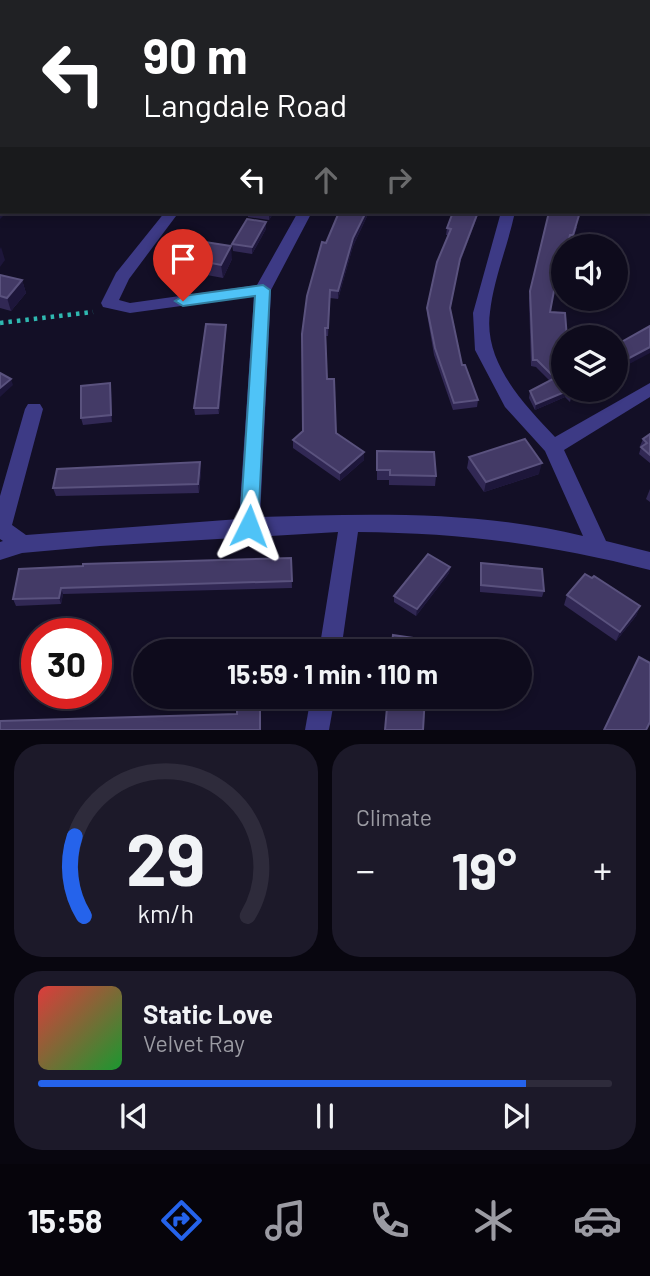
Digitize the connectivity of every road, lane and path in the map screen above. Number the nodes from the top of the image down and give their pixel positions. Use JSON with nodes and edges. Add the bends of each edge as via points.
{"nodes":[{"id":1,"x":170,"y":214,"type":"edge"},
{"id":2,"x":304,"y":214,"type":"edge"},
{"id":3,"x":507,"y":214,"type":"edge"},
{"id":4,"x":263,"y":290,"type":"junction"},
{"id":5,"x":130,"y":308,"type":"junction"},
{"id":6,"x":0,"y":323,"type":"edge"},
{"id":7,"x":650,"y":389,"type":"edge"},
{"id":8,"x":34,"y":409,"type":"dead end"},
{"id":9,"x":553,"y":447,"type":"junction"},
{"id":10,"x":349,"y":524,"type":"junction"},
{"id":11,"x":249,"y":526,"type":"junction"},
{"id":12,"x":22,"y":544,"type":"junction"},
{"id":13,"x":598,"y":546,"type":"junction"},
{"id":14,"x":0,"y":551,"type":"edge"},
{"id":15,"x":650,"y":562,"type":"edge"},
{"id":16,"x":332,"y":639,"type":"edge"},
{"id":17,"x":321,"y":709,"type":"edge"},
{"id":18,"x":317,"y":730,"type":"edge"}],
"edges":[{"from":1,"to":5,"type":"street","via":[[122,277],[109,303]]},
{"from":2,"to":4,"type":"street"},
{"from":3,"to":9,"type":"street","via":[[481,313],[484,350],[511,402]]},
{"from":4,"to":5,"type":"street"},
{"from":4,"to":11,"type":"street"},
{"from":5,"to":6,"type":"path"},
{"from":7,"to":9,"type":"street"},
{"from":8,"to":12,"type":"street","via":[[1,528]]},
{"from":9,"to":13,"type":"street"},
{"from":10,"to":11,"type":"street"},
{"from":10,"to":13,"type":"street","via":[[468,526]]},
{"from":10,"to":16,"type":"street"},
{"from":11,"to":12,"type":"street"},
{"from":12,"to":14,"type":"street"},
{"from":13,"to":15,"type":"street"},
{"from":17,"to":18,"type":"street"}]}
